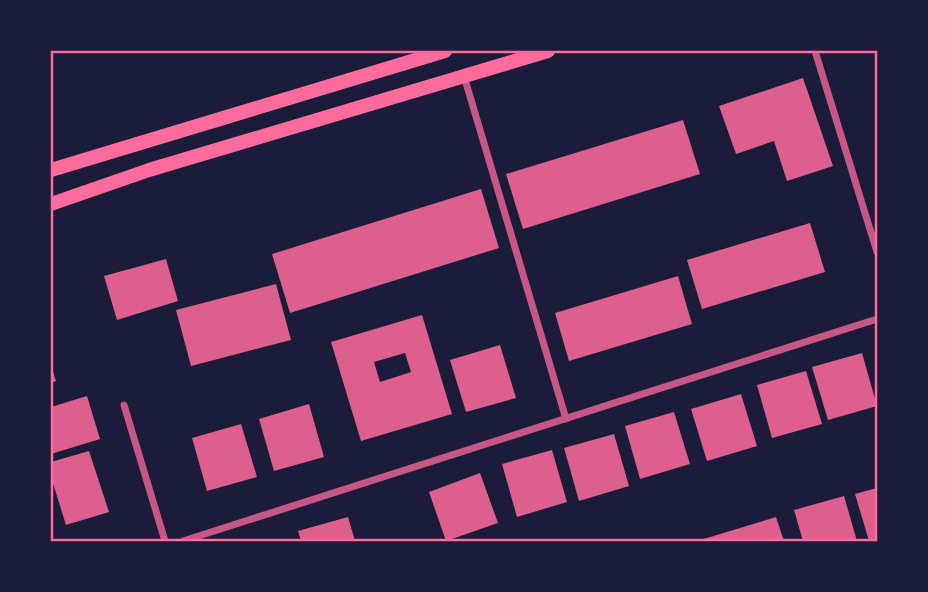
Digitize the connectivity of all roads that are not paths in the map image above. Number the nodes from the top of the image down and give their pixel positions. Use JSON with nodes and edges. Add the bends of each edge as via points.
{"nodes":[{"id":1,"x":445,"y":51,"type":"edge"},
{"id":2,"x":548,"y":51,"type":"edge"},
{"id":3,"x":815,"y":51,"type":"edge"},
{"id":4,"x":464,"y":76,"type":"junction"},
{"id":5,"x":51,"y":170,"type":"edge"},
{"id":6,"x":51,"y":204,"type":"edge"},
{"id":7,"x":877,"y":252,"type":"edge"},
{"id":8,"x":877,"y":319,"type":"edge"},
{"id":9,"x":124,"y":405,"type":"dead end"},
{"id":10,"x":566,"y":419,"type":"junction"},
{"id":11,"x":165,"y":541,"type":"edge"},
{"id":12,"x":183,"y":541,"type":"edge"}],
"edges":[{"from":1,"to":5,"type":"main road"},
{"from":2,"to":4,"type":"main road"},
{"from":3,"to":7,"type":"street"},
{"from":4,"to":6,"type":"main road"},
{"from":4,"to":10,"type":"street"},
{"from":8,"to":10,"type":"street"},
{"from":9,"to":11,"type":"street"},
{"from":10,"to":12,"type":"street"}]}
